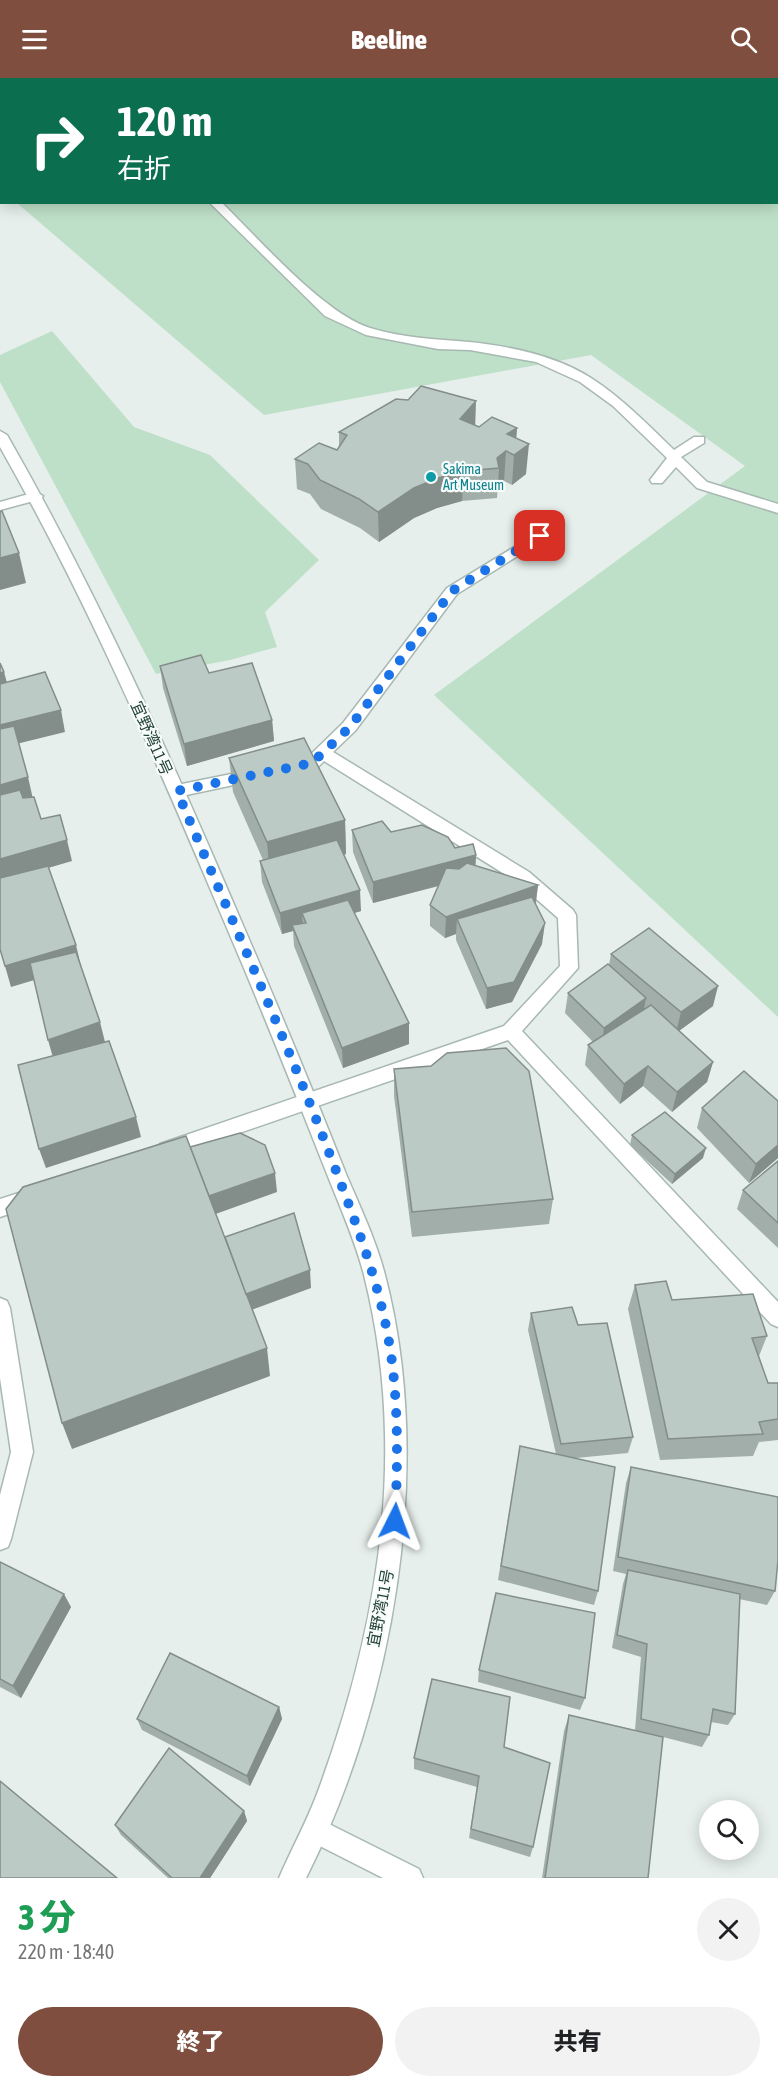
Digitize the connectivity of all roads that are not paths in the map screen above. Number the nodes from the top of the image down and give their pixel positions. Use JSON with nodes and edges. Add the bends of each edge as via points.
{"nodes":[{"id":1,"x":216,"y":204,"type":"edge"},
{"id":2,"x":0,"y":435,"type":"edge"},
{"id":3,"x":699,"y":440,"type":"dead end"},
{"id":4,"x":673,"y":458,"type":"junction"},
{"id":5,"x":657,"y":480,"type":"dead end"},
{"id":6,"x":36,"y":496,"type":"junction"},
{"id":7,"x":0,"y":506,"type":"edge"},
{"id":8,"x":778,"y":509,"type":"edge"},
{"id":9,"x":557,"y":525,"type":"dead end"},
{"id":10,"x":322,"y":753,"type":"junction"},
{"id":11,"x":177,"y":791,"type":"junction"},
{"id":12,"x":511,"y":1031,"type":"junction"},
{"id":13,"x":309,"y":1101,"type":"junction"},
{"id":14,"x":153,"y":1156,"type":"edge"},
{"id":15,"x":54,"y":1190,"type":"edge"},
{"id":16,"x":0,"y":1208,"type":"edge"},
{"id":17,"x":0,"y":1308,"type":"edge"},
{"id":18,"x":778,"y":1317,"type":"edge"},
{"id":19,"x":0,"y":1539,"type":"edge"},
{"id":20,"x":317,"y":1831,"type":"junction"},
{"id":21,"x":292,"y":1878,"type":"edge"},
{"id":22,"x":410,"y":1878,"type":"edge"}],
"edges":[{"from":1,"to":4,"type":"street","via":[[328,313],[366,331],[539,359],[585,379],[618,403]]},
{"from":2,"to":6,"type":"street","name":"宜野湾11号"},
{"from":3,"to":4,"type":"street","via":[[682,447]]},
{"from":4,"to":5,"type":"street","via":[[666,473]]},
{"from":4,"to":8,"type":"street","via":[[702,485]]},
{"from":6,"to":7,"type":"street"},
{"from":6,"to":11,"type":"street","name":"宜野湾11号"},
{"from":9,"to":10,"type":"street","via":[[452,591],[350,727]]},
{"from":10,"to":11,"type":"street","via":[[312,763]]},
{"from":10,"to":12,"type":"street","via":[[523,877],[567,915],[569,968]]},
{"from":11,"to":13,"type":"street","name":"宜野湾11号"},
{"from":12,"to":13,"type":"street"},
{"from":12,"to":18,"type":"street"},
{"from":13,"to":14,"type":"street"},
{"from":13,"to":20,"type":"street","name":"宜野湾11号","via":[[374,1273],[388,1334],[396,1409],[397,1476],[395,1521],[368,1668],[342,1762]]},
{"from":15,"to":16,"type":"street"},
{"from":17,"to":19,"type":"street","via":[[22,1452]]},
{"from":20,"to":21,"type":"street","name":"宜野湾11号"},
{"from":20,"to":22,"type":"street"}]}
